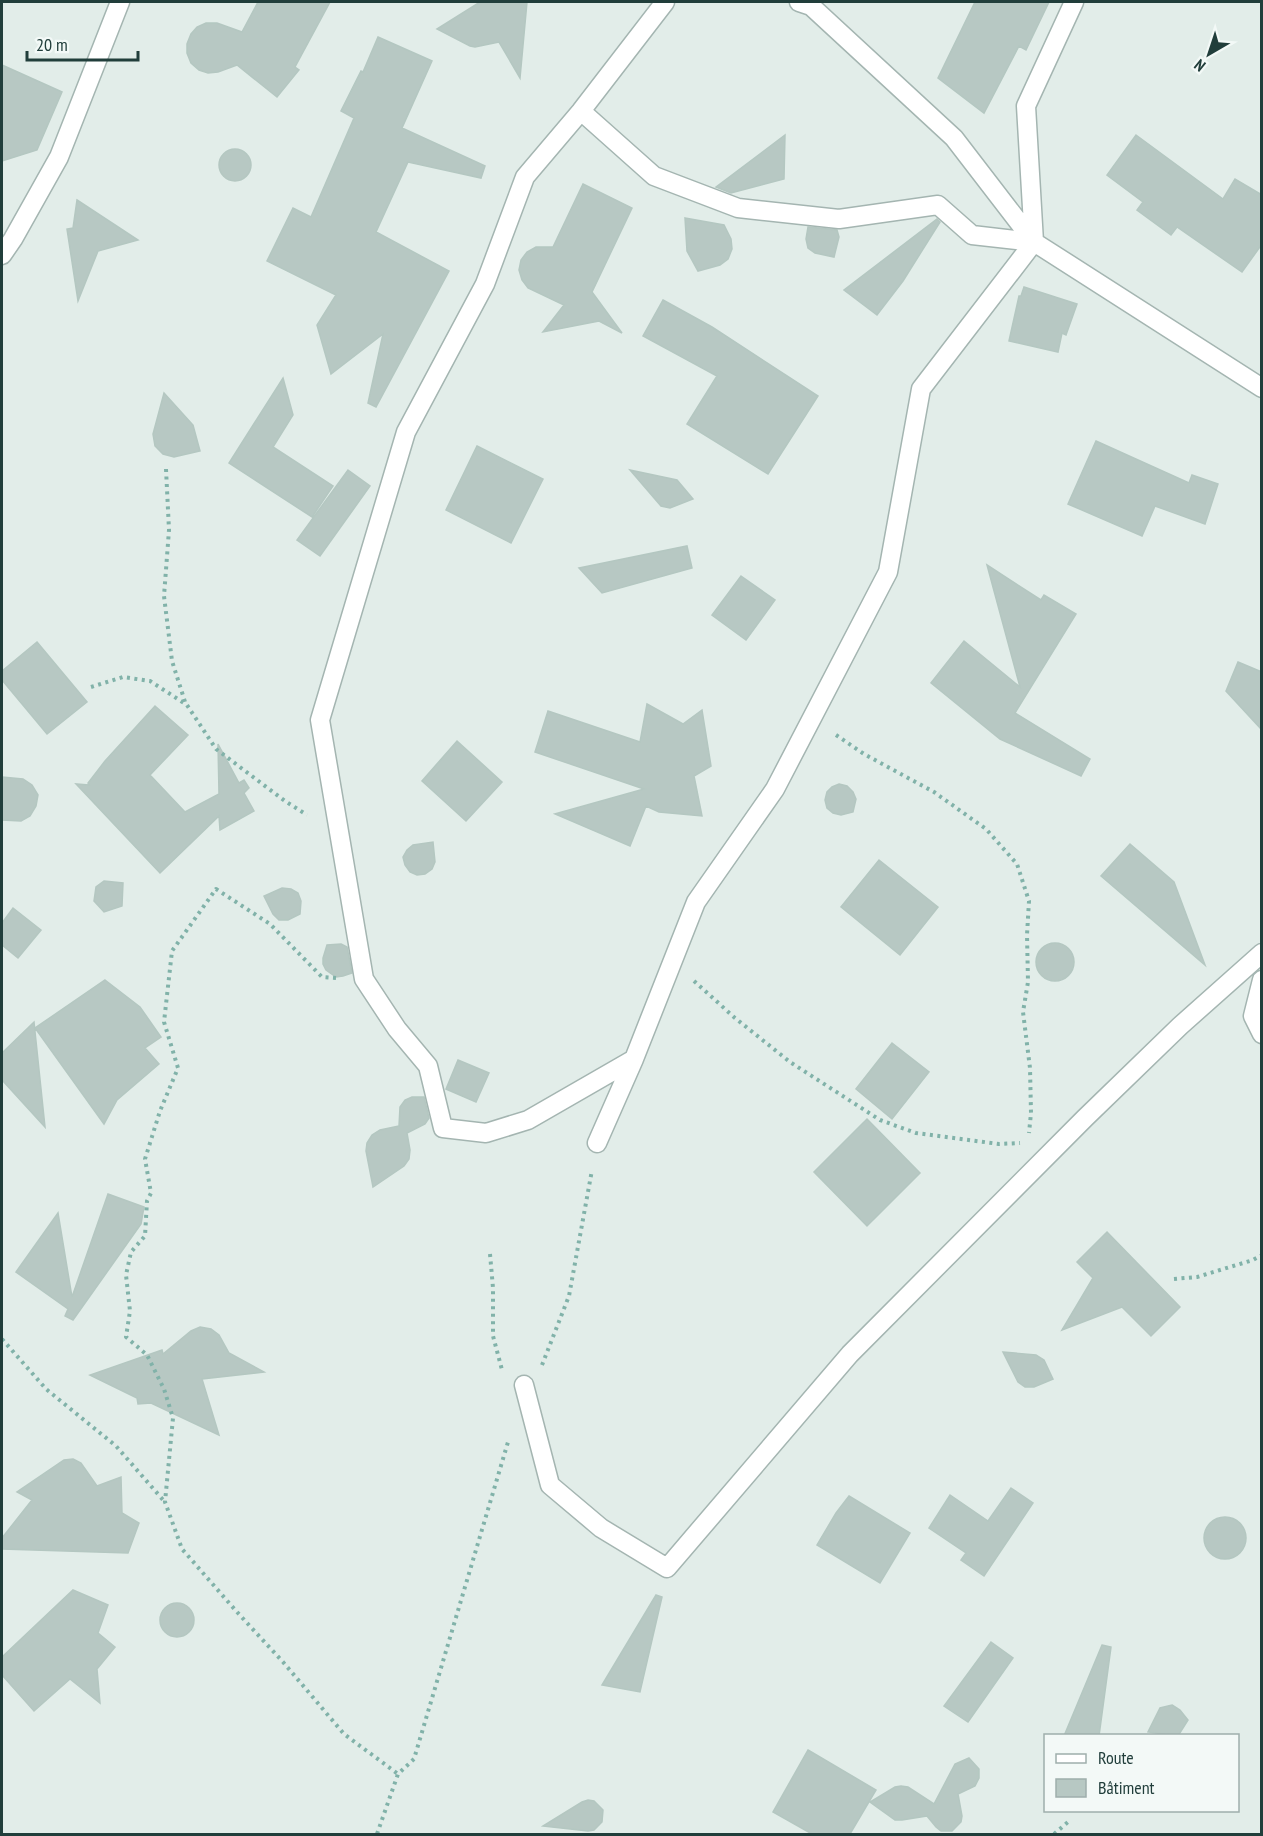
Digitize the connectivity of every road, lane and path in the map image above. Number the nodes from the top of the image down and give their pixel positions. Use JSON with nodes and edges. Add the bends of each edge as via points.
{"nodes":[{"id":1,"x":120,"y":2,"type":"edge"},
{"id":2,"x":665,"y":2,"type":"edge"},
{"id":3,"x":799,"y":2,"type":"edge"},
{"id":4,"x":1074,"y":2,"type":"edge"},
{"id":5,"x":581,"y":111,"type":"junction"},
{"id":6,"x":1034,"y":242,"type":"junction"},
{"id":7,"x":2,"y":255,"type":"edge"},
{"id":8,"x":1262,"y":388,"type":"edge"},
{"id":9,"x":166,"y":469,"type":"dead end"},
{"id":10,"x":91,"y":687,"type":"dead end"},
{"id":11,"x":187,"y":705,"type":"junction"},
{"id":12,"x":811,"y":719,"type":"junction"},
{"id":13,"x":340,"y":837,"type":"junction"},
{"id":14,"x":1262,"y":953,"type":"edge"},
{"id":15,"x":671,"y":965,"type":"junction"},
{"id":16,"x":364,"y":979,"type":"junction"},
{"id":17,"x":1262,"y":980,"type":"edge"},
{"id":18,"x":1262,"y":1034,"type":"edge"},
{"id":19,"x":634,"y":1059,"type":"junction"},
{"id":20,"x":597,"y":1143,"type":"joint"},
{"id":21,"x":490,"y":1254,"type":"dead end"},
{"id":22,"x":1262,"y":1255,"type":"edge"},
{"id":23,"x":1174,"y":1279,"type":"dead end"},
{"id":24,"x":2,"y":1340,"type":"edge"},
{"id":25,"x":504,"y":1375,"type":"dead end"},
{"id":26,"x":524,"y":1386,"type":"joint"},
{"id":27,"x":508,"y":1440,"type":"dead end"},
{"id":28,"x":165,"y":1502,"type":"junction"},
{"id":29,"x":398,"y":1774,"type":"junction"},
{"id":30,"x":1068,"y":1822,"type":"dead end"},
{"id":31,"x":377,"y":1834,"type":"edge"},
{"id":32,"x":1054,"y":1834,"type":"edge"}],
"edges":[{"from":1,"to":7,"type":"street","via":[[59,157]]},
{"from":2,"to":5,"type":"street"},
{"from":3,"to":6,"type":"street","via":[[811,6],[954,138]]},
{"from":4,"to":6,"type":"street","via":[[1026,106]]},
{"from":5,"to":6,"type":"street","via":[[654,176],[738,208],[839,219],[938,205],[972,235]]},
{"from":5,"to":13,"type":"street","via":[[525,177],[485,284],[406,432],[320,720]]},
{"from":6,"to":8,"type":"street"},
{"from":6,"to":12,"type":"street","via":[[921,389],[888,572]]},
{"from":9,"to":11,"type":"path","via":[[169,530],[164,596],[172,661]]},
{"from":10,"to":11,"type":"path","via":[[123,677],[150,681]]},
{"from":11,"to":13,"type":"path","via":[[216,748]]},
{"from":12,"to":15,"type":"street","via":[[775,789],[696,902]]},
{"from":12,"to":15,"type":"path","via":[[864,754],[934,792],[986,829],[1017,864],[1029,901],[1028,982],[1023,1012],[1030,1068],[1028,1143],[999,1144],[916,1133],[880,1120],[790,1062]]},
{"from":13,"to":16,"type":"street"},
{"from":14,"to":26,"type":"street","via":[[1085,1118],[850,1354],[668,1568],[601,1528],[550,1485]]},
{"from":15,"to":19,"type":"street"},
{"from":16,"to":19,"type":"street","via":[[397,1029],[428,1066],[443,1128],[486,1133],[528,1120]]},
{"from":16,"to":28,"type":"path","via":[[322,976],[270,924],[216,889],[172,951],[164,1022],[178,1068],[145,1159],[151,1193],[145,1236],[131,1252],[126,1275],[130,1311],[126,1337],[147,1355],[173,1418]]},
{"from":17,"to":18,"type":"street","via":[[1253,1016]]},
{"from":19,"to":20,"type":"street"},
{"from":20,"to":26,"type":"path","via":[[569,1296],[543,1364]]},
{"from":21,"to":25,"type":"path","via":[[493,1336]]},
{"from":22,"to":23,"type":"path","via":[[1197,1277]]},
{"from":24,"to":28,"type":"path","via":[[46,1389],[116,1446]]},
{"from":27,"to":29,"type":"path","via":[[414,1759]]},
{"from":28,"to":29,"type":"path","via":[[182,1549],[344,1734]]},
{"from":29,"to":31,"type":"path"},
{"from":30,"to":32,"type":"path"}]}
